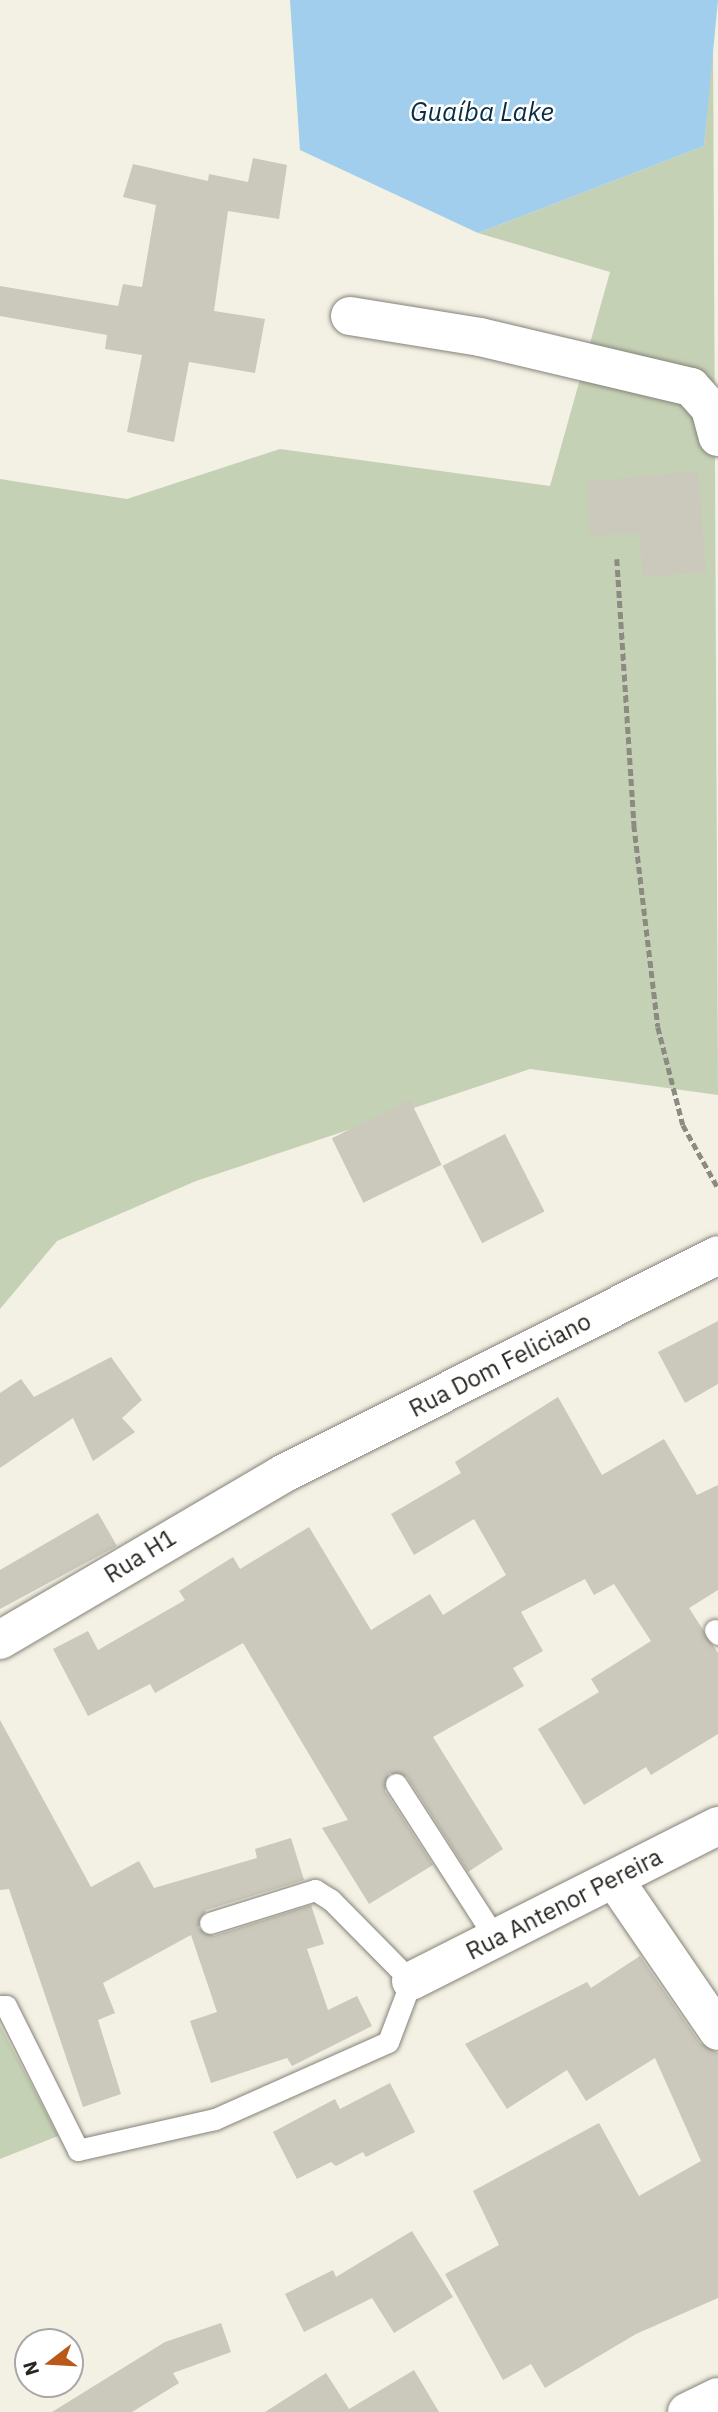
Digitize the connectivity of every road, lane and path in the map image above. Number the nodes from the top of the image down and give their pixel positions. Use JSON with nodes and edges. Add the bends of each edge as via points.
{"nodes":[{"id":1,"x":350,"y":316,"type":"dead end"},
{"id":2,"x":718,"y":437,"type":"edge"},
{"id":3,"x":617,"y":559,"type":"dead end"},
{"id":4,"x":718,"y":1188,"type":"edge"},
{"id":5,"x":718,"y":1255,"type":"edge"},
{"id":6,"x":281,"y":1475,"type":"joint"},
{"id":7,"x":0,"y":1640,"type":"edge"},
{"id":8,"x":396,"y":1784,"type":"dead end"},
{"id":9,"x":718,"y":1826,"type":"edge"},
{"id":10,"x":614,"y":1879,"type":"junction"},
{"id":11,"x":210,"y":1923,"type":"dead end"},
{"id":12,"x":496,"y":1938,"type":"junction"},
{"id":13,"x":411,"y":1981,"type":"junction"},
{"id":14,"x":0,"y":2007,"type":"edge"},
{"id":15,"x":718,"y":2031,"type":"edge"},
{"id":16,"x":718,"y":2397,"type":"edge"},
{"id":17,"x":687,"y":2412,"type":"edge"}],
"edges":[{"from":1,"to":2,"type":"street","via":[[493,340],[691,387],[710,408]]},
{"from":3,"to":4,"type":"path","via":[[634,825],[658,1027],[683,1125]]},
{"from":5,"to":6,"type":"street","name":"Rua Dom Feliciano"},
{"from":6,"to":7,"type":"street","name":"Rua H1"},
{"from":8,"to":12,"type":"lane"},
{"from":9,"to":10,"type":"street","name":"Rua Antenor Pereira"},
{"from":10,"to":12,"type":"street","name":"Rua Antenor Pereira"},
{"from":10,"to":15,"type":"street"},
{"from":11,"to":13,"type":"lane","via":[[315,1890]]},
{"from":12,"to":13,"type":"street","name":"Rua Antenor Pereira"},
{"from":13,"to":14,"type":"lane","via":[[388,2042],[344,2066],[215,2119],[78,2150],[6,2006]]},
{"from":16,"to":17,"type":"street"}]}
